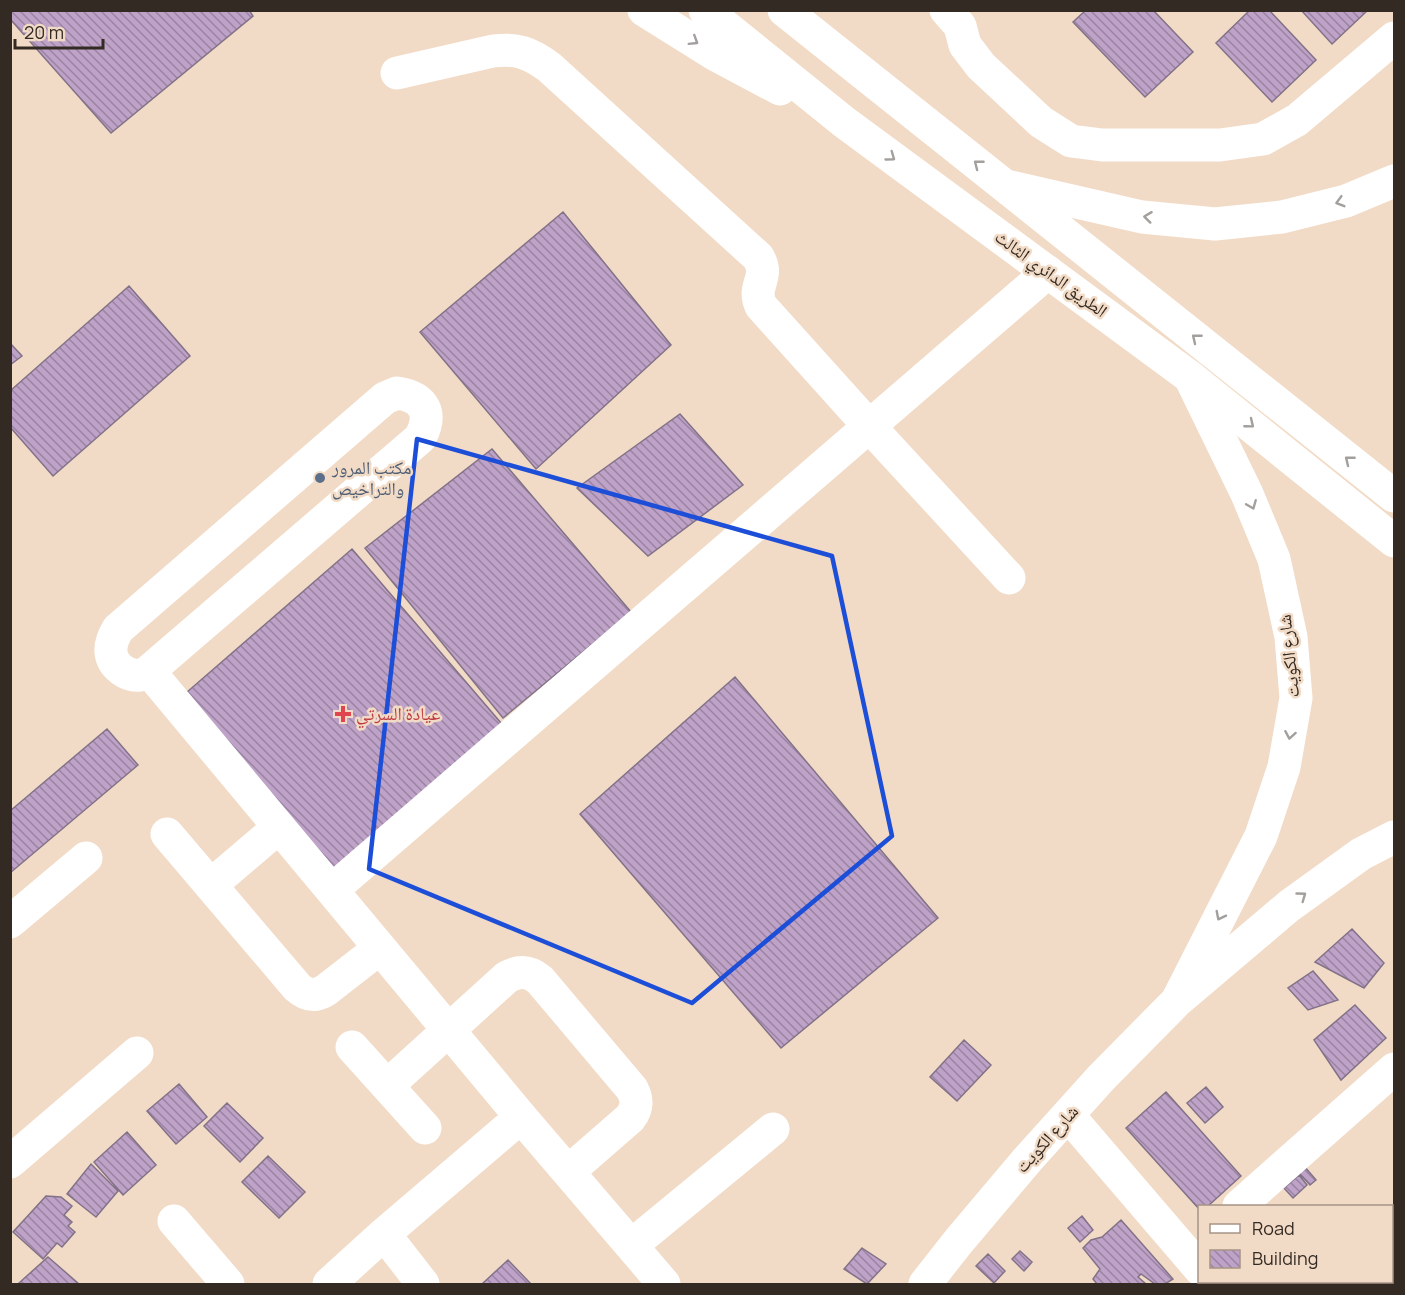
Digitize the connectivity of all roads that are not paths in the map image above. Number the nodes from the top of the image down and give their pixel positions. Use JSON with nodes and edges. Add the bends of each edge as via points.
{"nodes":[{"id":1,"x":644,"y":10,"type":"edge"},
{"id":2,"x":705,"y":10,"type":"edge"},
{"id":3,"x":784,"y":10,"type":"edge"},
{"id":4,"x":796,"y":10,"type":"edge"},
{"id":5,"x":961,"y":16,"type":"edge"},
{"id":6,"x":1395,"y":38,"type":"edge"},
{"id":7,"x":836,"y":51,"type":"junction"},
{"id":8,"x":397,"y":73,"type":"dead end"},
{"id":9,"x":844,"y":122,"type":"junction"},
{"id":10,"x":1395,"y":181,"type":"edge"},
{"id":11,"x":1006,"y":186,"type":"junction"},
{"id":12,"x":1048,"y":272,"type":"junction"},
{"id":13,"x":1190,"y":377,"type":"junction"},
{"id":14,"x":869,"y":426,"type":"junction"},
{"id":15,"x":1395,"y":496,"type":"edge"},
{"id":16,"x":1395,"y":541,"type":"edge"},
{"id":17,"x":1009,"y":578,"type":"dead end"},
{"id":18,"x":149,"y":671,"type":"junction"},
{"id":19,"x":279,"y":827,"type":"junction"},
{"id":20,"x":167,"y":834,"type":"dead end"},
{"id":21,"x":1395,"y":837,"type":"edge"},
{"id":22,"x":86,"y":858,"type":"dead end"},
{"id":23,"x":211,"y":885,"type":"junction"},
{"id":24,"x":332,"y":890,"type":"junction"},
{"id":25,"x":10,"y":922,"type":"edge"},
{"id":26,"x":380,"y":948,"type":"junction"},
{"id":27,"x":1177,"y":1001,"type":"junction"},
{"id":28,"x":449,"y":1030,"type":"junction"},
{"id":29,"x":352,"y":1047,"type":"dead end"},
{"id":30,"x":137,"y":1053,"type":"dead end"},
{"id":31,"x":1395,"y":1069,"type":"edge"},
{"id":32,"x":387,"y":1086,"type":"junction"},
{"id":33,"x":1068,"y":1115,"type":"junction"},
{"id":34,"x":521,"y":1117,"type":"junction"},
{"id":35,"x":424,"y":1128,"type":"dead end"},
{"id":36,"x":773,"y":1129,"type":"dead end"},
{"id":37,"x":10,"y":1162,"type":"edge"},
{"id":38,"x":568,"y":1172,"type":"junction"},
{"id":39,"x":1240,"y":1205,"type":"edge"},
{"id":40,"x":174,"y":1221,"type":"dead end"},
{"id":41,"x":384,"y":1234,"type":"junction"},
{"id":42,"x":632,"y":1245,"type":"junction"},
{"id":43,"x":1195,"y":1255,"type":"edge"},
{"id":44,"x":228,"y":1284,"type":"edge"},
{"id":45,"x":328,"y":1284,"type":"edge"},
{"id":46,"x":423,"y":1284,"type":"edge"},
{"id":47,"x":664,"y":1284,"type":"edge"},
{"id":48,"x":925,"y":1284,"type":"edge"}],
"edges":[{"from":1,"to":9,"type":"main road","one_way":true,"via":[[716,55]]},
{"from":2,"to":9,"type":"main road","name":"الطريق الدائري الثالث"},
{"from":3,"to":7,"type":"main road","name":"الطريق الدائري الثالث"},
{"from":4,"to":7,"type":"main road"},
{"from":5,"to":6,"type":"main road","via":[[965,45],[981,66],[1041,122],[1071,141],[1102,145],[1220,145],[1263,139],[1296,120]]},
{"from":11,"to":7,"type":"main road","name":"الطريق الدائري الثالث","one_way":true},
{"from":8,"to":14,"type":"main road","via":[[507,49],[536,57],[758,257],[764,270],[757,292],[761,306]]},
{"from":9,"to":12,"type":"main road","name":"الطريق الدائري الثالث","one_way":true},
{"from":10,"to":11,"type":"main road","one_way":true,"via":[[1346,201],[1282,217],[1215,224],[1142,217]]},
{"from":15,"to":11,"type":"main road","name":"الطريق الدائري الثالث","one_way":true},
{"from":12,"to":13,"type":"main road","name":"الطريق الدائري الثالث"},
{"from":12,"to":14,"type":"main road"},
{"from":13,"to":16,"type":"main road","name":"الطريق الدائري الثالث","one_way":true},
{"from":13,"to":27,"type":"main road","name":"شارع الكويت","one_way":true,"via":[[1274,559],[1291,637],[1296,698],[1284,767],[1260,836]]},
{"from":14,"to":17,"type":"main road"},
{"from":14,"to":24,"type":"main road"},
{"from":18,"to":18,"type":"main road","via":[[420,438],[426,427],[421,403],[410,395],[397,393],[385,398],[118,629],[110,649],[113,660],[129,674]]},
{"from":18,"to":19,"type":"main road"},
{"from":19,"to":23,"type":"main road"},
{"from":19,"to":24,"type":"main road"},
{"from":20,"to":23,"type":"main road"},
{"from":27,"to":21,"type":"main road","name":"شارع الكويت","one_way":true,"via":[[1289,906],[1361,854]]},
{"from":22,"to":25,"type":"main road"},
{"from":23,"to":26,"type":"main road","via":[[304,993],[320,994]]},
{"from":24,"to":26,"type":"main road"},
{"from":26,"to":28,"type":"main road"},
{"from":27,"to":33,"type":"main road","name":"شارع الكويت"},
{"from":28,"to":32,"type":"main road"},
{"from":28,"to":34,"type":"main road"},
{"from":28,"to":38,"type":"main road","via":[[507,976],[523,971],[540,980],[625,1080],[636,1096],[635,1112]]},
{"from":29,"to":32,"type":"main road"},
{"from":30,"to":37,"type":"main road"},
{"from":31,"to":39,"type":"main road"},
{"from":32,"to":35,"type":"main road"},
{"from":33,"to":43,"type":"main road"},
{"from":33,"to":48,"type":"main road","name":"شارع الكويت"},
{"from":34,"to":38,"type":"main road"},
{"from":34,"to":41,"type":"main road"},
{"from":36,"to":42,"type":"main road"},
{"from":38,"to":42,"type":"main road"},
{"from":40,"to":44,"type":"main road"},
{"from":41,"to":45,"type":"main road"},
{"from":41,"to":46,"type":"main road"},
{"from":42,"to":47,"type":"main road"}]}
